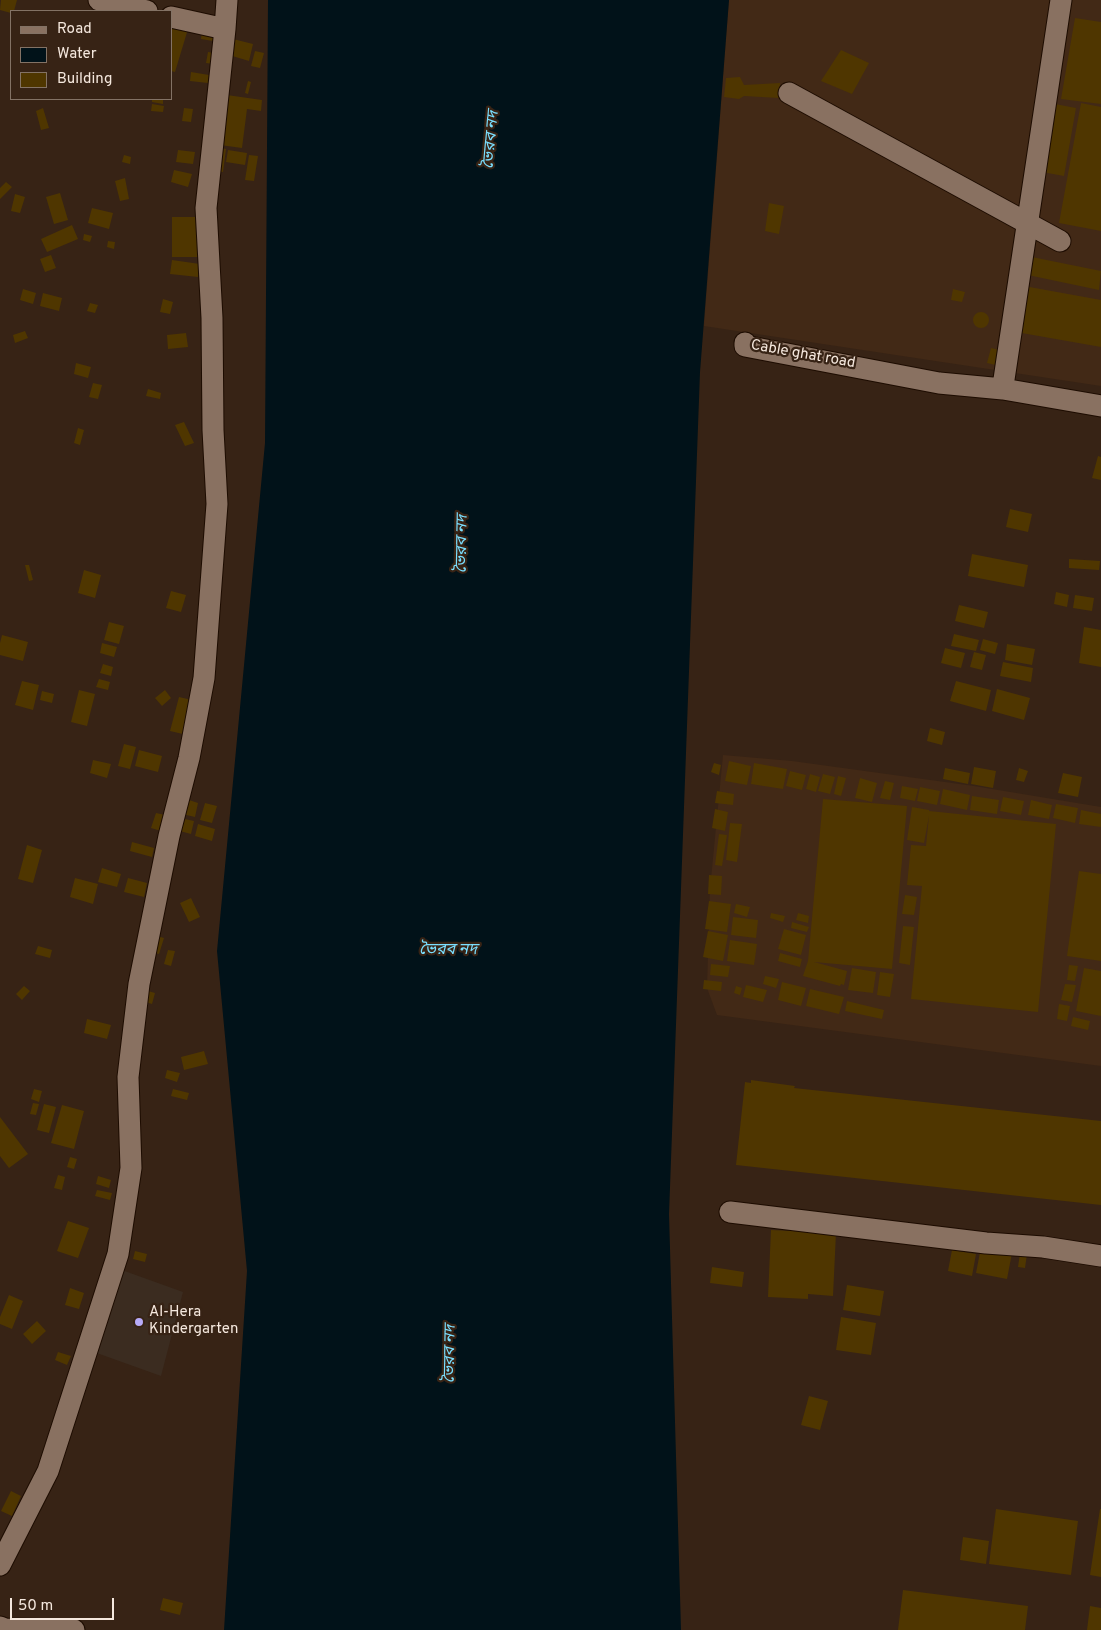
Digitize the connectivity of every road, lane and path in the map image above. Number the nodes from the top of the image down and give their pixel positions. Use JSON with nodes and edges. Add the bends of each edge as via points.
{"nodes":[{"id":1,"x":100,"y":0,"type":"edge"},
{"id":2,"x":227,"y":0,"type":"edge"},
{"id":3,"x":1061,"y":0,"type":"edge"},
{"id":4,"x":143,"y":10,"type":"edge"},
{"id":5,"x":172,"y":17,"type":"edge"},
{"id":6,"x":225,"y":29,"type":"junction"},
{"id":7,"x":789,"y":93,"type":"dead end"},
{"id":8,"x":1028,"y":223,"type":"junction"},
{"id":9,"x":1060,"y":241,"type":"dead end"},
{"id":10,"x":1003,"y":386,"type":"junction"},
{"id":11,"x":1101,"y":404,"type":"edge"},
{"id":12,"x":730,"y":1212,"type":"dead end"},
{"id":13,"x":1101,"y":1256,"type":"edge"},
{"id":14,"x":0,"y":1565,"type":"edge"},
{"id":15,"x":0,"y":1627,"type":"edge"},
{"id":16,"x":74,"y":1630,"type":"edge"}],
"edges":[{"from":1,"to":4,"type":"street"},
{"from":2,"to":6,"type":"street"},
{"from":3,"to":8,"type":"street"},
{"from":5,"to":6,"type":"street"},
{"from":6,"to":14,"type":"street","via":[[206,208],[216,504],[204,678],[139,984],[128,1077],[130,1168],[118,1254],[48,1471]]},
{"from":7,"to":8,"type":"street"},
{"from":8,"to":9,"type":"street"},
{"from":8,"to":10,"type":"street"},
{"from":10,"to":11,"type":"street","name":"Cable ghat road"},
{"from":10,"to":11,"type":"street","name":"Cable ghat road","via":[[938,380],[745,343],[745,346],[939,383]]},
{"from":12,"to":13,"type":"street"},
{"from":15,"to":16,"type":"street"}]}
